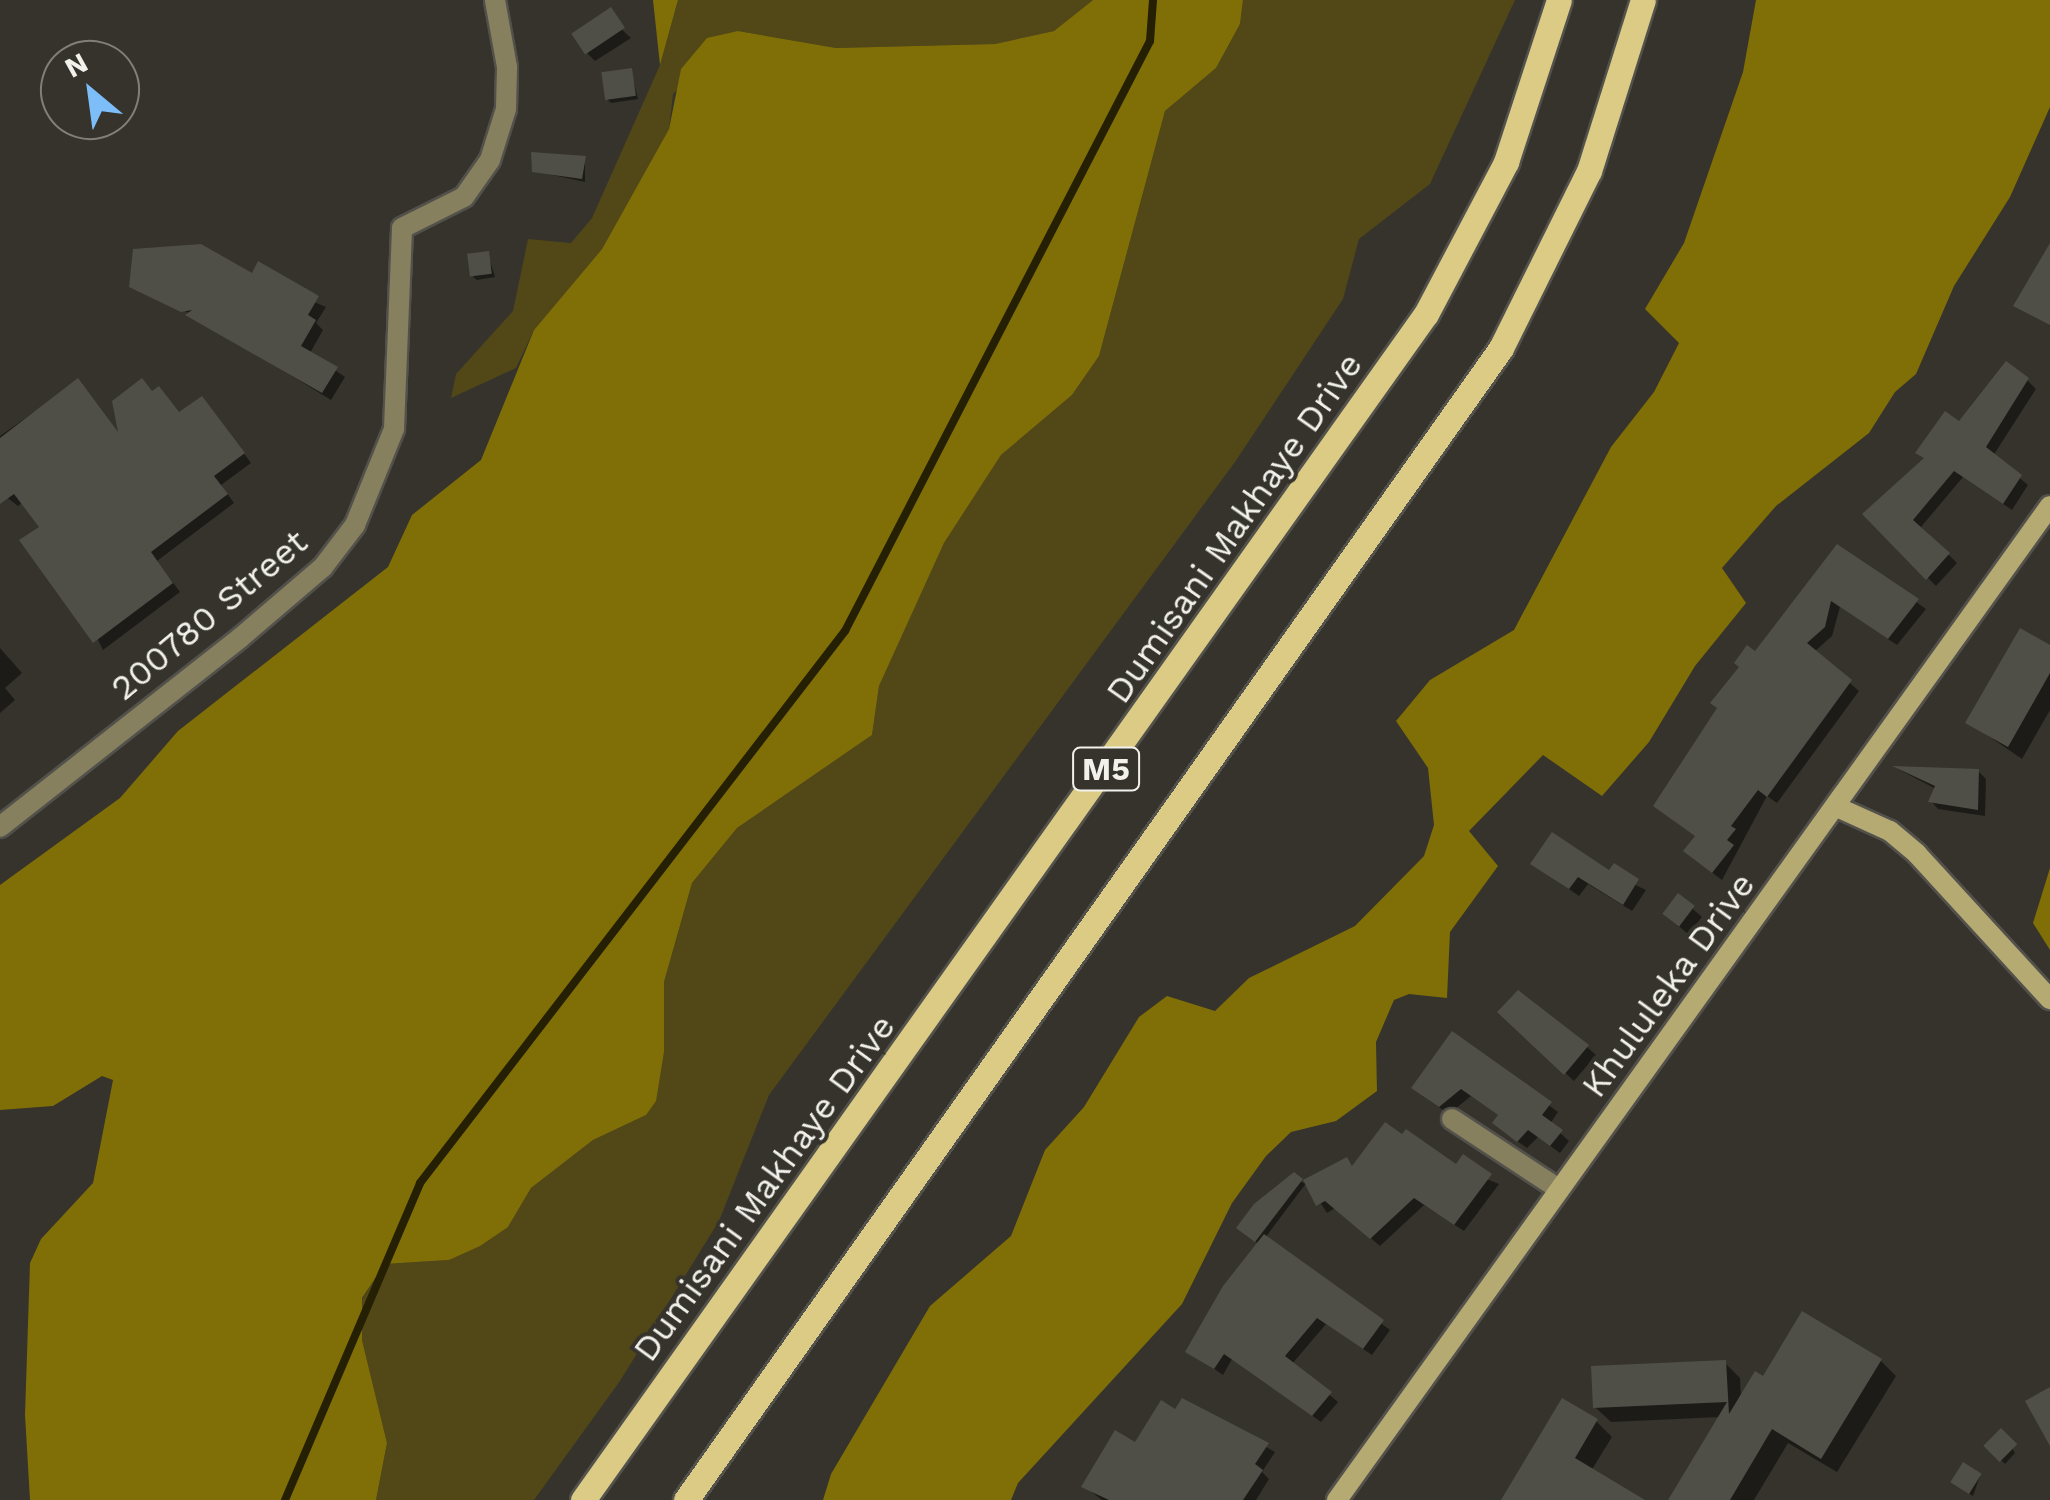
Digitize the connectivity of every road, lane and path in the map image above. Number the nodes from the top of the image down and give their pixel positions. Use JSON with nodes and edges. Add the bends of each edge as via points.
{"nodes":[{"id":1,"x":495,"y":0,"type":"edge"},
{"id":2,"x":1559,"y":0,"type":"edge"},
{"id":3,"x":1643,"y":0,"type":"edge"},
{"id":4,"x":2050,"y":506,"type":"edge"},
{"id":5,"x":1839,"y":808,"type":"junction"},
{"id":6,"x":0,"y":827,"type":"edge"},
{"id":7,"x":2050,"y":999,"type":"edge"},
{"id":8,"x":1452,"y":1119,"type":"dead end"},
{"id":9,"x":1557,"y":1188,"type":"junction"},
{"id":10,"x":583,"y":1500,"type":"edge"},
{"id":11,"x":686,"y":1500,"type":"edge"},
{"id":12,"x":1337,"y":1500,"type":"edge"}],
"edges":[{"from":1,"to":6,"type":"street","name":"200780 Street","via":[[508,66],[506,109],[490,160],[464,197],[402,228],[394,429],[355,525],[322,567],[254,626]]},
{"from":2,"to":10,"type":"main road","name":"Dumisani Makhaye Drive","number":"M5","via":[[1506,162],[1407,344]]},
{"from":3,"to":11,"type":"main road","number":"M5","via":[[1589,170],[1501,348]]},
{"from":4,"to":5,"type":"street","name":"Khululeka Drive"},
{"from":5,"to":7,"type":"street","via":[[1890,831],[1916,854]]},
{"from":5,"to":9,"type":"street","name":"Khululeka Drive"},
{"from":8,"to":9,"type":"street"},
{"from":9,"to":12,"type":"street","name":"Khululeka Drive"}]}
